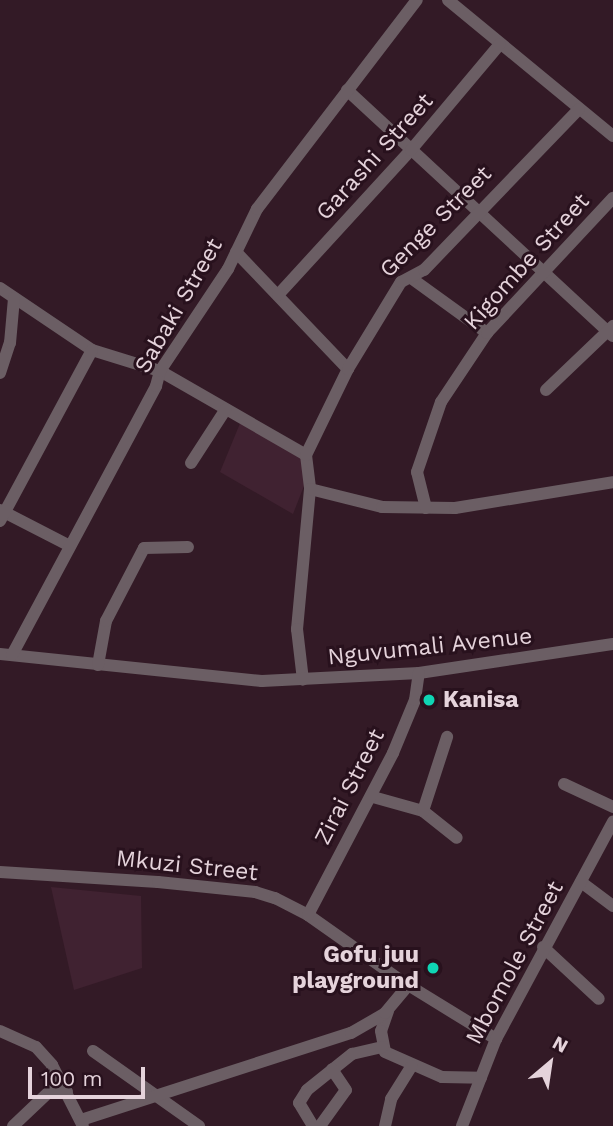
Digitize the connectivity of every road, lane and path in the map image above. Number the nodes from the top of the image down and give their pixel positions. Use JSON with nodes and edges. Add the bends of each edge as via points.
{"nodes":[{"id":1,"x":417,"y":0,"type":"edge"},
{"id":2,"x":448,"y":0,"type":"edge"},
{"id":3,"x":500,"y":44,"type":"junction"},
{"id":4,"x":347,"y":90,"type":"junction"},
{"id":5,"x":579,"y":108,"type":"junction"},
{"id":6,"x":613,"y":136,"type":"edge"},
{"id":7,"x":411,"y":150,"type":"junction"},
{"id":8,"x":613,"y":198,"type":"edge"},
{"id":9,"x":477,"y":211,"type":"junction"},
{"id":10,"x":236,"y":253,"type":"junction"},
{"id":11,"x":547,"y":271,"type":"junction"},
{"id":12,"x":411,"y":278,"type":"junction"},
{"id":13,"x":0,"y":288,"type":"edge"},
{"id":14,"x":278,"y":295,"type":"junction"},
{"id":15,"x":14,"y":298,"type":"junction"},
{"id":16,"x":611,"y":331,"type":"edge"},
{"id":17,"x":487,"y":333,"type":"junction"},
{"id":18,"x":92,"y":351,"type":"junction"},
{"id":19,"x":348,"y":369,"type":"junction"},
{"id":20,"x":160,"y":371,"type":"junction"},
{"id":21,"x":0,"y":373,"type":"edge"},
{"id":22,"x":545,"y":390,"type":"dead end"},
{"id":23,"x":226,"y":409,"type":"junction"},
{"id":24,"x":306,"y":455,"type":"junction"},
{"id":25,"x":191,"y":463,"type":"dead end"},
{"id":26,"x":613,"y":482,"type":"edge"},
{"id":27,"x":310,"y":489,"type":"junction"},
{"id":28,"x":426,"y":508,"type":"junction"},
{"id":29,"x":1,"y":515,"type":"edge"},
{"id":30,"x":68,"y":545,"type":"junction"},
{"id":31,"x":188,"y":548,"type":"dead end"},
{"id":32,"x":613,"y":644,"type":"edge"},
{"id":33,"x":6,"y":655,"type":"edge"},
{"id":34,"x":98,"y":665,"type":"junction"},
{"id":35,"x":419,"y":673,"type":"junction"},
{"id":36,"x":303,"y":680,"type":"junction"},
{"id":37,"x":447,"y":737,"type":"dead end"},
{"id":38,"x":564,"y":784,"type":"dead end"},
{"id":39,"x":373,"y":797,"type":"junction"},
{"id":40,"x":613,"y":807,"type":"edge"},
{"id":41,"x":423,"y":811,"type":"junction"},
{"id":42,"x":613,"y":822,"type":"edge"},
{"id":43,"x":457,"y":838,"type":"dead end"},
{"id":44,"x":0,"y":872,"type":"edge"},
{"id":45,"x":581,"y":882,"type":"junction"},
{"id":46,"x":612,"y":904,"type":"edge"},
{"id":47,"x":308,"y":915,"type":"junction"},
{"id":48,"x":543,"y":947,"type":"junction"},
{"id":49,"x":408,"y":985,"type":"junction"},
{"id":50,"x":598,"y":999,"type":"dead end"},
{"id":51,"x":390,"y":1008,"type":"junction"},
{"id":52,"x":0,"y":1031,"type":"edge"},
{"id":53,"x":496,"y":1040,"type":"junction"},
{"id":54,"x":382,"y":1047,"type":"junction"},
{"id":55,"x":93,"y":1051,"type":"dead end"},
{"id":56,"x":412,"y":1066,"type":"junction"},
{"id":57,"x":332,"y":1069,"type":"junction"},
{"id":58,"x":481,"y":1078,"type":"junction"},
{"id":59,"x":67,"y":1092,"type":"junction"},
{"id":60,"x":156,"y":1098,"type":"junction"},
{"id":61,"x":105,"y":1120,"type":"edge"},
{"id":62,"x":82,"y":1123,"type":"edge"},
{"id":63,"x":13,"y":1126,"type":"edge"},
{"id":64,"x":198,"y":1126,"type":"edge"},
{"id":65,"x":313,"y":1126,"type":"edge"},
{"id":66,"x":320,"y":1126,"type":"edge"},
{"id":67,"x":384,"y":1126,"type":"edge"},
{"id":68,"x":462,"y":1126,"type":"edge"}],
"edges":[{"from":1,"to":4,"type":"street","name":"Sabaki Street"},
{"from":2,"to":3,"type":"street"},
{"from":3,"to":5,"type":"street"},
{"from":3,"to":7,"type":"street","name":"Garashi Street"},
{"from":4,"to":7,"type":"street"},
{"from":4,"to":10,"type":"street","name":"Sabaki Street","via":[[257,209]]},
{"from":5,"to":6,"type":"street"},
{"from":5,"to":9,"type":"street","name":"Genge Street"},
{"from":7,"to":9,"type":"street"},
{"from":7,"to":14,"type":"street","name":"Garashi Street"},
{"from":8,"to":11,"type":"street","name":"Kigombe Street"},
{"from":9,"to":11,"type":"street"},
{"from":9,"to":12,"type":"street","name":"Genge Street"},
{"from":10,"to":14,"type":"street"},
{"from":10,"to":20,"type":"street","name":"Sabaki Street"},
{"from":11,"to":16,"type":"street"},
{"from":11,"to":17,"type":"street","name":"Kigombe Street"},
{"from":12,"to":17,"type":"street"},
{"from":12,"to":19,"type":"street","name":"Genge Street","via":[[394,292]]},
{"from":13,"to":15,"type":"street"},
{"from":14,"to":19,"type":"street"},
{"from":15,"to":18,"type":"street"},
{"from":15,"to":21,"type":"street","via":[[10,343]]},
{"from":16,"to":22,"type":"street"},
{"from":17,"to":28,"type":"street","name":"Kigombe Street","via":[[437,411],[417,472]]},
{"from":18,"to":20,"type":"street"},
{"from":18,"to":29,"type":"street"},
{"from":19,"to":24,"type":"street","name":"Genge Street"},
{"from":20,"to":23,"type":"street"},
{"from":20,"to":30,"type":"street","name":"Sabaki Street"},
{"from":23,"to":24,"type":"street"},
{"from":23,"to":25,"type":"street"},
{"from":24,"to":27,"type":"street"},
{"from":26,"to":28,"type":"street","via":[[455,508]]},
{"from":27,"to":28,"type":"street","via":[[382,507]]},
{"from":27,"to":36,"type":"street","via":[[297,629]]},
{"from":29,"to":30,"type":"street"},
{"from":30,"to":33,"type":"street","name":"Sabaki Street"},
{"from":31,"to":34,"type":"street","via":[[144,548],[106,621]]},
{"from":32,"to":35,"type":"street","name":"Nguvumali Avenue"},
{"from":33,"to":34,"type":"street","name":"Nguvumali Avenue"},
{"from":34,"to":36,"type":"street","name":"Nguvumali Avenue","via":[[262,681]]},
{"from":35,"to":36,"type":"street","name":"Nguvumali Avenue"},
{"from":35,"to":39,"type":"street","name":"Zirai Street","via":[[415,700]]},
{"from":37,"to":41,"type":"street"},
{"from":38,"to":40,"type":"street"},
{"from":39,"to":41,"type":"street"},
{"from":39,"to":47,"type":"street","name":"Zirai Street"},
{"from":41,"to":43,"type":"street"},
{"from":42,"to":45,"type":"street","name":"Mbomole Street"},
{"from":44,"to":47,"type":"street","name":"Mkuzi Street","via":[[255,892]]},
{"from":45,"to":46,"type":"street"},
{"from":45,"to":48,"type":"street","name":"Mbomole Street"},
{"from":47,"to":49,"type":"street","name":"Mkuzi Street"},
{"from":48,"to":50,"type":"street"},
{"from":48,"to":53,"type":"street","name":"Mbomole Street"},
{"from":49,"to":51,"type":"street"},
{"from":49,"to":53,"type":"street","name":"Mkuzi Street"},
{"from":51,"to":54,"type":"street","via":[[381,1031]]},
{"from":51,"to":60,"type":"street","via":[[351,1033]]},
{"from":52,"to":59,"type":"street","via":[[36,1047]]},
{"from":53,"to":58,"type":"street","name":"Mbomole Street"},
{"from":54,"to":56,"type":"street"},
{"from":54,"to":57,"type":"street","via":[[352,1054]]},
{"from":55,"to":60,"type":"street"},
{"from":56,"to":58,"type":"street","via":[[442,1077]]},
{"from":56,"to":67,"type":"street","via":[[391,1099]]},
{"from":57,"to":65,"type":"street","via":[[299,1103]]},
{"from":57,"to":66,"type":"street","via":[[346,1090]]},
{"from":58,"to":68,"type":"street","name":"Mbomole Street"},
{"from":59,"to":62,"type":"street"},
{"from":59,"to":63,"type":"street","via":[[50,1091]]},
{"from":60,"to":61,"type":"street"},
{"from":60,"to":64,"type":"street"},
{"from":61,"to":62,"type":"street"}]}
